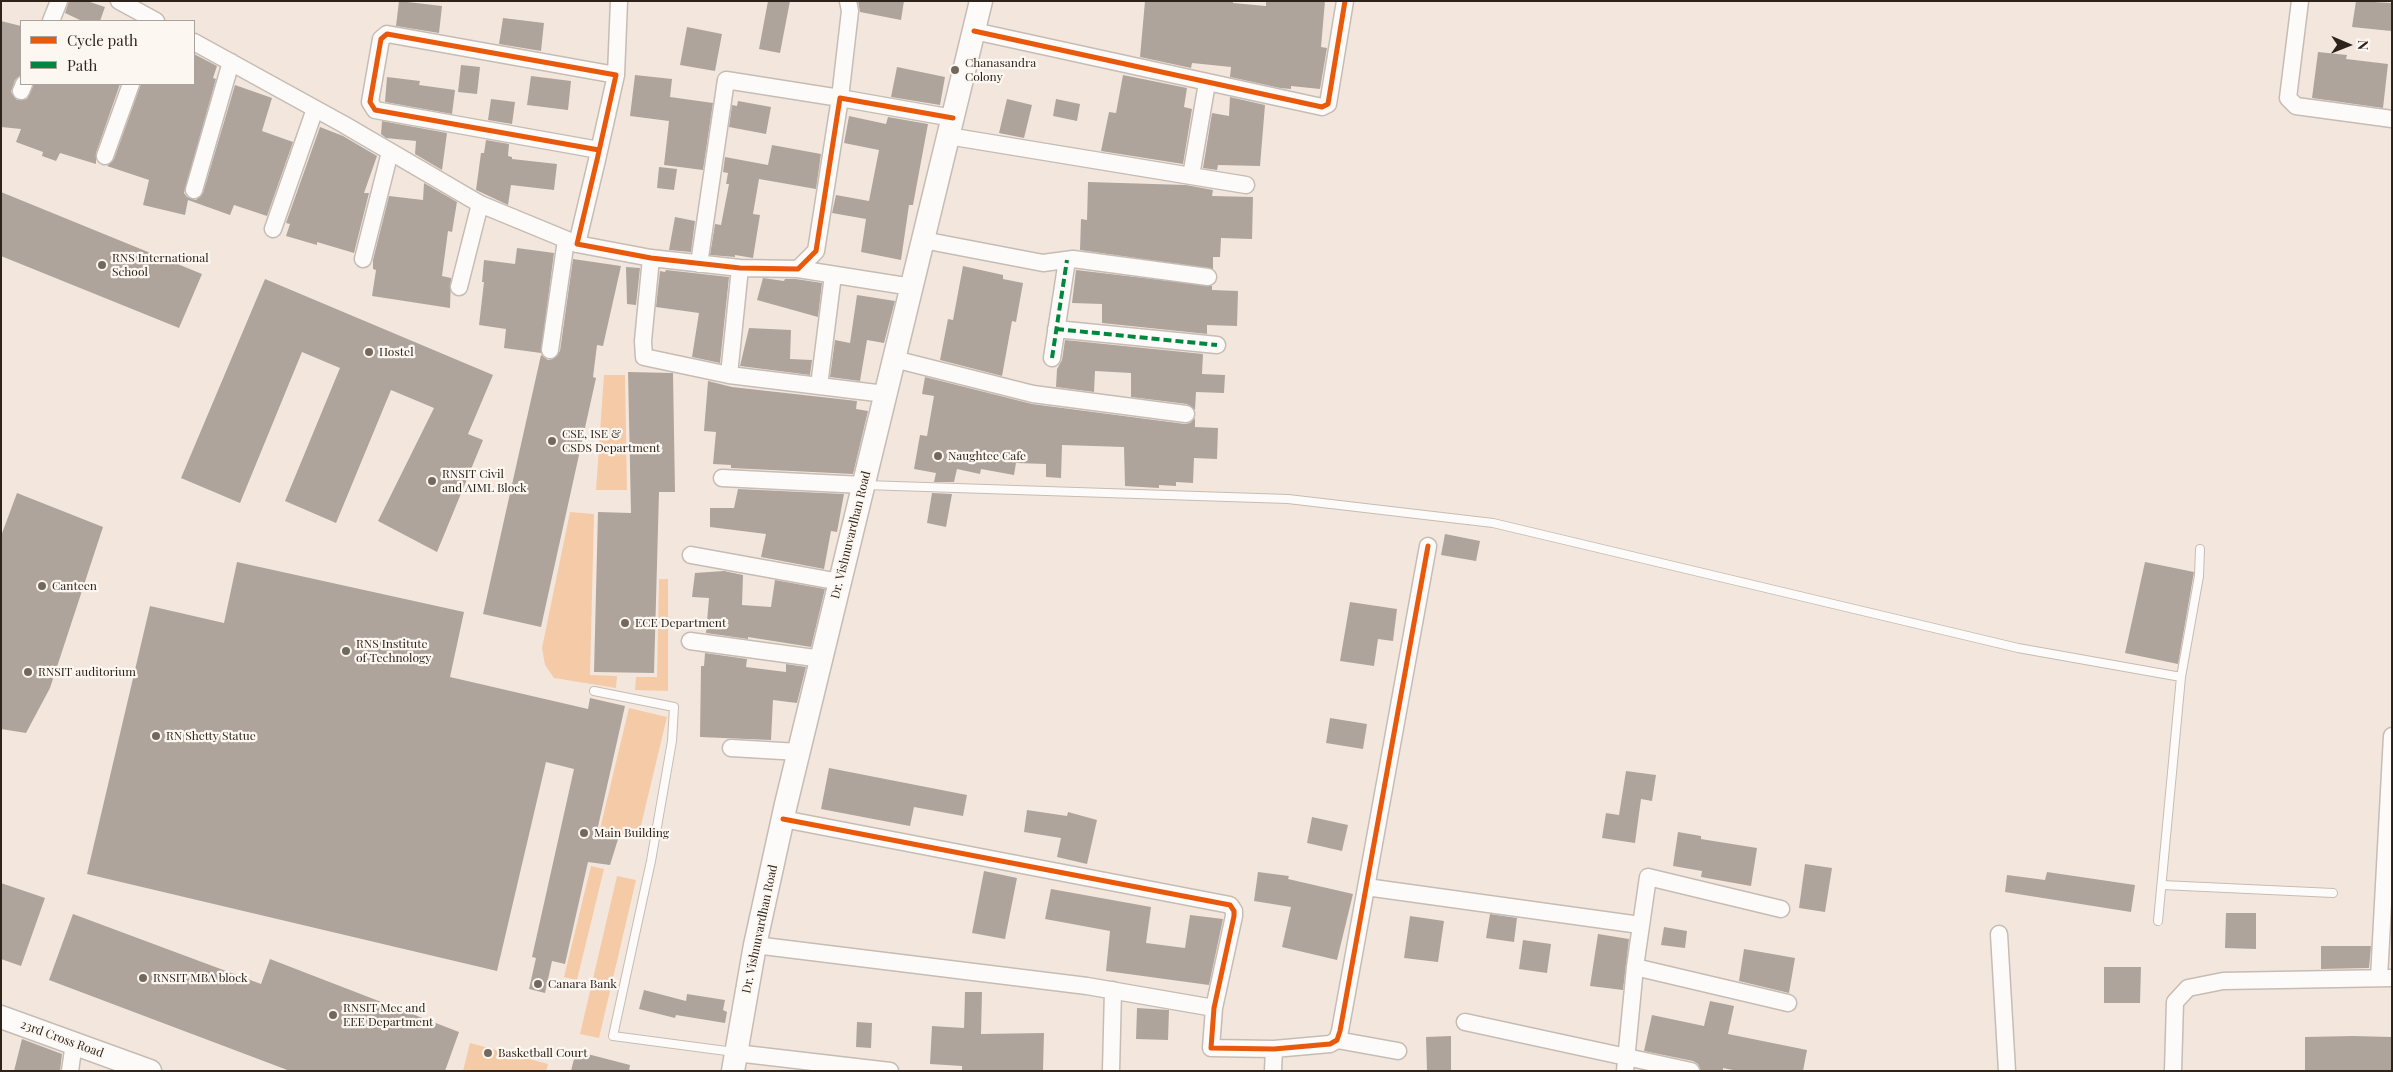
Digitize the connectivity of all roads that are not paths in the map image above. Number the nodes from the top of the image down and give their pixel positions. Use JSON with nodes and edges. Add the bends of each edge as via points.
{"nodes":[{"id":1,"x":59,"y":1,"type":"edge"},
{"id":2,"x":119,"y":1,"type":"edge"},
{"id":3,"x":618,"y":1,"type":"edge"},
{"id":4,"x":848,"y":1,"type":"edge"},
{"id":5,"x":981,"y":1,"type":"edge"},
{"id":6,"x":1344,"y":1,"type":"edge"},
{"id":7,"x":2300,"y":1,"type":"edge"},
{"id":8,"x":51,"y":20,"type":"edge"},
{"id":9,"x":152,"y":20,"type":"edge"},
{"id":10,"x":974,"y":31,"type":"junction"},
{"id":11,"x":195,"y":43,"type":"edge"},
{"id":12,"x":231,"y":62,"type":"junction"},
{"id":13,"x":616,"y":75,"type":"junction"},
{"id":14,"x":1207,"y":83,"type":"junction"},
{"id":15,"x":130,"y":85,"type":"edge"},
{"id":16,"x":840,"y":98,"type":"junction"},
{"id":17,"x":315,"y":109,"type":"junction"},
{"id":18,"x":2392,"y":119,"type":"edge"},
{"id":19,"x":950,"y":127,"type":"junction"},
{"id":20,"x":599,"y":150,"type":"junction"},
{"id":21,"x":390,"y":152,"type":"junction"},
{"id":22,"x":105,"y":156,"type":"dead end"},
{"id":23,"x":1191,"y":176,"type":"junction"},
{"id":24,"x":1246,"y":185,"type":"dead end"},
{"id":25,"x":194,"y":190,"type":"dead end"},
{"id":26,"x":480,"y":204,"type":"junction"},
{"id":27,"x":273,"y":229,"type":"dead end"},
{"id":28,"x":923,"y":240,"type":"junction"},
{"id":29,"x":572,"y":242,"type":"junction"},
{"id":30,"x":651,"y":258,"type":"junction"},
{"id":31,"x":363,"y":259,"type":"dead end"},
{"id":32,"x":1067,"y":260,"type":"junction"},
{"id":33,"x":699,"y":264,"type":"junction"},
{"id":34,"x":740,"y":268,"type":"junction"},
{"id":35,"x":798,"y":269,"type":"junction"},
{"id":36,"x":833,"y":275,"type":"junction"},
{"id":37,"x":1208,"y":277,"type":"dead end"},
{"id":38,"x":912,"y":286,"type":"junction"},
{"id":39,"x":459,"y":287,"type":"dead end"},
{"id":40,"x":1056,"y":329,"type":"junction"},
{"id":41,"x":1217,"y":345,"type":"dead end"},
{"id":42,"x":550,"y":350,"type":"dead end"},
{"id":43,"x":1052,"y":358,"type":"dead end"},
{"id":44,"x":894,"y":359,"type":"junction"},
{"id":45,"x":729,"y":375,"type":"junction"},
{"id":46,"x":818,"y":386,"type":"junction"},
{"id":47,"x":885,"y":394,"type":"junction"},
{"id":48,"x":1186,"y":414,"type":"dead end"},
{"id":49,"x":722,"y":478,"type":"dead end"},
{"id":50,"x":864,"y":485,"type":"junction"},
{"id":51,"x":1428,"y":546,"type":"dead end"},
{"id":52,"x":2200,"y":549,"type":"dead end"},
{"id":53,"x":691,"y":555,"type":"dead end"},
{"id":54,"x":840,"y":582,"type":"junction"},
{"id":55,"x":690,"y":642,"type":"dead end"},
{"id":56,"x":822,"y":659,"type":"junction"},
{"id":57,"x":2182,"y":677,"type":"junction"},
{"id":58,"x":594,"y":691,"type":"dead end"},
{"id":59,"x":2392,"y":736,"type":"edge"},
{"id":60,"x":731,"y":748,"type":"dead end"},
{"id":61,"x":799,"y":752,"type":"junction"},
{"id":62,"x":783,"y":819,"type":"junction"},
{"id":63,"x":2162,"y":885,"type":"junction"},
{"id":64,"x":1366,"y":887,"type":"junction"},
{"id":65,"x":2333,"y":893,"type":"dead end"},
{"id":66,"x":1781,"y":909,"type":"dead end"},
{"id":67,"x":2158,"y":921,"type":"dead end"},
{"id":68,"x":1640,"y":925,"type":"junction"},
{"id":69,"x":1999,"y":934,"type":"dead end"},
{"id":70,"x":755,"y":945,"type":"junction"},
{"id":71,"x":1635,"y":966,"type":"junction"},
{"id":72,"x":2386,"y":978,"type":"edge"},
{"id":73,"x":1113,"y":990,"type":"junction"},
{"id":74,"x":1788,"y":1003,"type":"dead end"},
{"id":75,"x":1214,"y":1008,"type":"junction"},
{"id":76,"x":1,"y":1017,"type":"edge"},
{"id":77,"x":1466,"y":1022,"type":"dead end"},
{"id":78,"x":1337,"y":1040,"type":"junction"},
{"id":79,"x":74,"y":1043,"type":"junction"},
{"id":80,"x":1274,"y":1049,"type":"junction"},
{"id":81,"x":1398,"y":1051,"type":"dead end"},
{"id":82,"x":735,"y":1062,"type":"edge"},
{"id":83,"x":1626,"y":1064,"type":"edge"},
{"id":84,"x":70,"y":1071,"type":"edge"},
{"id":85,"x":150,"y":1071,"type":"edge"},
{"id":86,"x":890,"y":1071,"type":"edge"},
{"id":87,"x":1111,"y":1071,"type":"edge"},
{"id":88,"x":1273,"y":1071,"type":"edge"},
{"id":89,"x":1691,"y":1071,"type":"edge"},
{"id":90,"x":2007,"y":1071,"type":"edge"},
{"id":91,"x":2174,"y":1071,"type":"edge"}],
"edges":[{"from":1,"to":8,"type":"street"},
{"from":2,"to":9,"type":"street"},
{"from":3,"to":13,"type":"street"},
{"from":4,"to":16,"type":"street","via":[[850,11]]},
{"from":5,"to":10,"type":"main road","name":"Dr. Vishnuvardhan Road"},
{"from":6,"to":14,"type":"street","via":[[1332,83],[1325,106]]},
{"from":7,"to":18,"type":"street","via":[[2288,98],[2296,106]]},
{"from":10,"to":14,"type":"street"},
{"from":10,"to":19,"type":"main road","name":"Dr. Vishnuvardhan Road"},
{"from":11,"to":12,"type":"street"},
{"from":12,"to":17,"type":"street"},
{"from":12,"to":25,"type":"street"},
{"from":13,"to":20,"type":"street"},
{"from":13,"to":20,"type":"street","via":[[387,34],[381,38],[370,102],[375,110]]},
{"from":14,"to":23,"type":"street"},
{"from":15,"to":22,"type":"street"},
{"from":16,"to":19,"type":"street"},
{"from":16,"to":33,"type":"street","via":[[726,80]]},
{"from":16,"to":35,"type":"street","via":[[816,251]]},
{"from":17,"to":21,"type":"street"},
{"from":17,"to":27,"type":"street"},
{"from":19,"to":23,"type":"street"},
{"from":19,"to":28,"type":"main road","name":"Dr. Vishnuvardhan Road"},
{"from":20,"to":29,"type":"street"},
{"from":21,"to":26,"type":"street"},
{"from":21,"to":31,"type":"street"},
{"from":23,"to":24,"type":"street"},
{"from":26,"to":29,"type":"street"},
{"from":26,"to":39,"type":"street"},
{"from":28,"to":32,"type":"street","via":[[1042,263]]},
{"from":28,"to":38,"type":"main road","name":"Dr. Vishnuvardhan Road"},
{"from":29,"to":30,"type":"street"},
{"from":29,"to":42,"type":"street"},
{"from":30,"to":33,"type":"street"},
{"from":30,"to":45,"type":"street","via":[[644,357]]},
{"from":32,"to":37,"type":"street"},
{"from":32,"to":40,"type":"street"},
{"from":33,"to":34,"type":"street"},
{"from":34,"to":35,"type":"street"},
{"from":34,"to":45,"type":"street"},
{"from":35,"to":36,"type":"street"},
{"from":36,"to":38,"type":"street"},
{"from":36,"to":46,"type":"street"},
{"from":38,"to":44,"type":"main road","name":"Dr. Vishnuvardhan Road"},
{"from":40,"to":41,"type":"street"},
{"from":40,"to":43,"type":"street"},
{"from":44,"to":47,"type":"main road","name":"Dr. Vishnuvardhan Road"},
{"from":44,"to":48,"type":"street","via":[[1033,394]]},
{"from":45,"to":46,"type":"street"},
{"from":46,"to":47,"type":"street"},
{"from":47,"to":50,"type":"main road","name":"Dr. Vishnuvardhan Road"},
{"from":49,"to":50,"type":"street"},
{"from":50,"to":54,"type":"main road","name":"Dr. Vishnuvardhan Road"},
{"from":50,"to":57,"type":"lane","via":[[1288,499],[1493,523],[2018,648]]},
{"from":51,"to":64,"type":"street"},
{"from":52,"to":57,"type":"lane","via":[[2199,576]]},
{"from":53,"to":54,"type":"street"},
{"from":54,"to":56,"type":"main road","name":"Dr. Vishnuvardhan Road"},
{"from":55,"to":56,"type":"street"},
{"from":56,"to":61,"type":"main road","name":"Dr. Vishnuvardhan Road"},
{"from":57,"to":63,"type":"lane"},
{"from":58,"to":82,"type":"lane","via":[[674,707],[672,741],[651,861],[613,1036]]},
{"from":59,"to":72,"type":"street"},
{"from":60,"to":61,"type":"street"},
{"from":61,"to":62,"type":"main road","name":"Dr. Vishnuvardhan Road"},
{"from":62,"to":70,"type":"main road","name":"Dr. Vishnuvardhan Road"},
{"from":62,"to":75,"type":"street","via":[[1230,905],[1234,916]]},
{"from":63,"to":65,"type":"lane"},
{"from":63,"to":67,"type":"lane"},
{"from":64,"to":68,"type":"street"},
{"from":64,"to":78,"type":"street"},
{"from":66,"to":68,"type":"street","via":[[1648,877]]},
{"from":68,"to":71,"type":"street"},
{"from":69,"to":90,"type":"street"},
{"from":70,"to":73,"type":"street"},
{"from":70,"to":82,"type":"main road","name":"Dr. Vishnuvardhan Road"},
{"from":71,"to":74,"type":"street"},
{"from":71,"to":83,"type":"street"},
{"from":72,"to":91,"type":"street","via":[[2224,981],[2188,988],[2175,1002]]},
{"from":73,"to":75,"type":"street"},
{"from":73,"to":87,"type":"street"},
{"from":75,"to":80,"type":"street","via":[[1211,1048]]},
{"from":76,"to":79,"type":"main road","name":"23rd Cross Road"},
{"from":77,"to":83,"type":"street"},
{"from":78,"to":80,"type":"street","via":[[1330,1044]]},
{"from":78,"to":81,"type":"street"},
{"from":79,"to":84,"type":"street"},
{"from":79,"to":85,"type":"main road","name":"23rd Cross Road"},
{"from":80,"to":88,"type":"street"},
{"from":82,"to":86,"type":"street"},
{"from":83,"to":89,"type":"street"}]}
